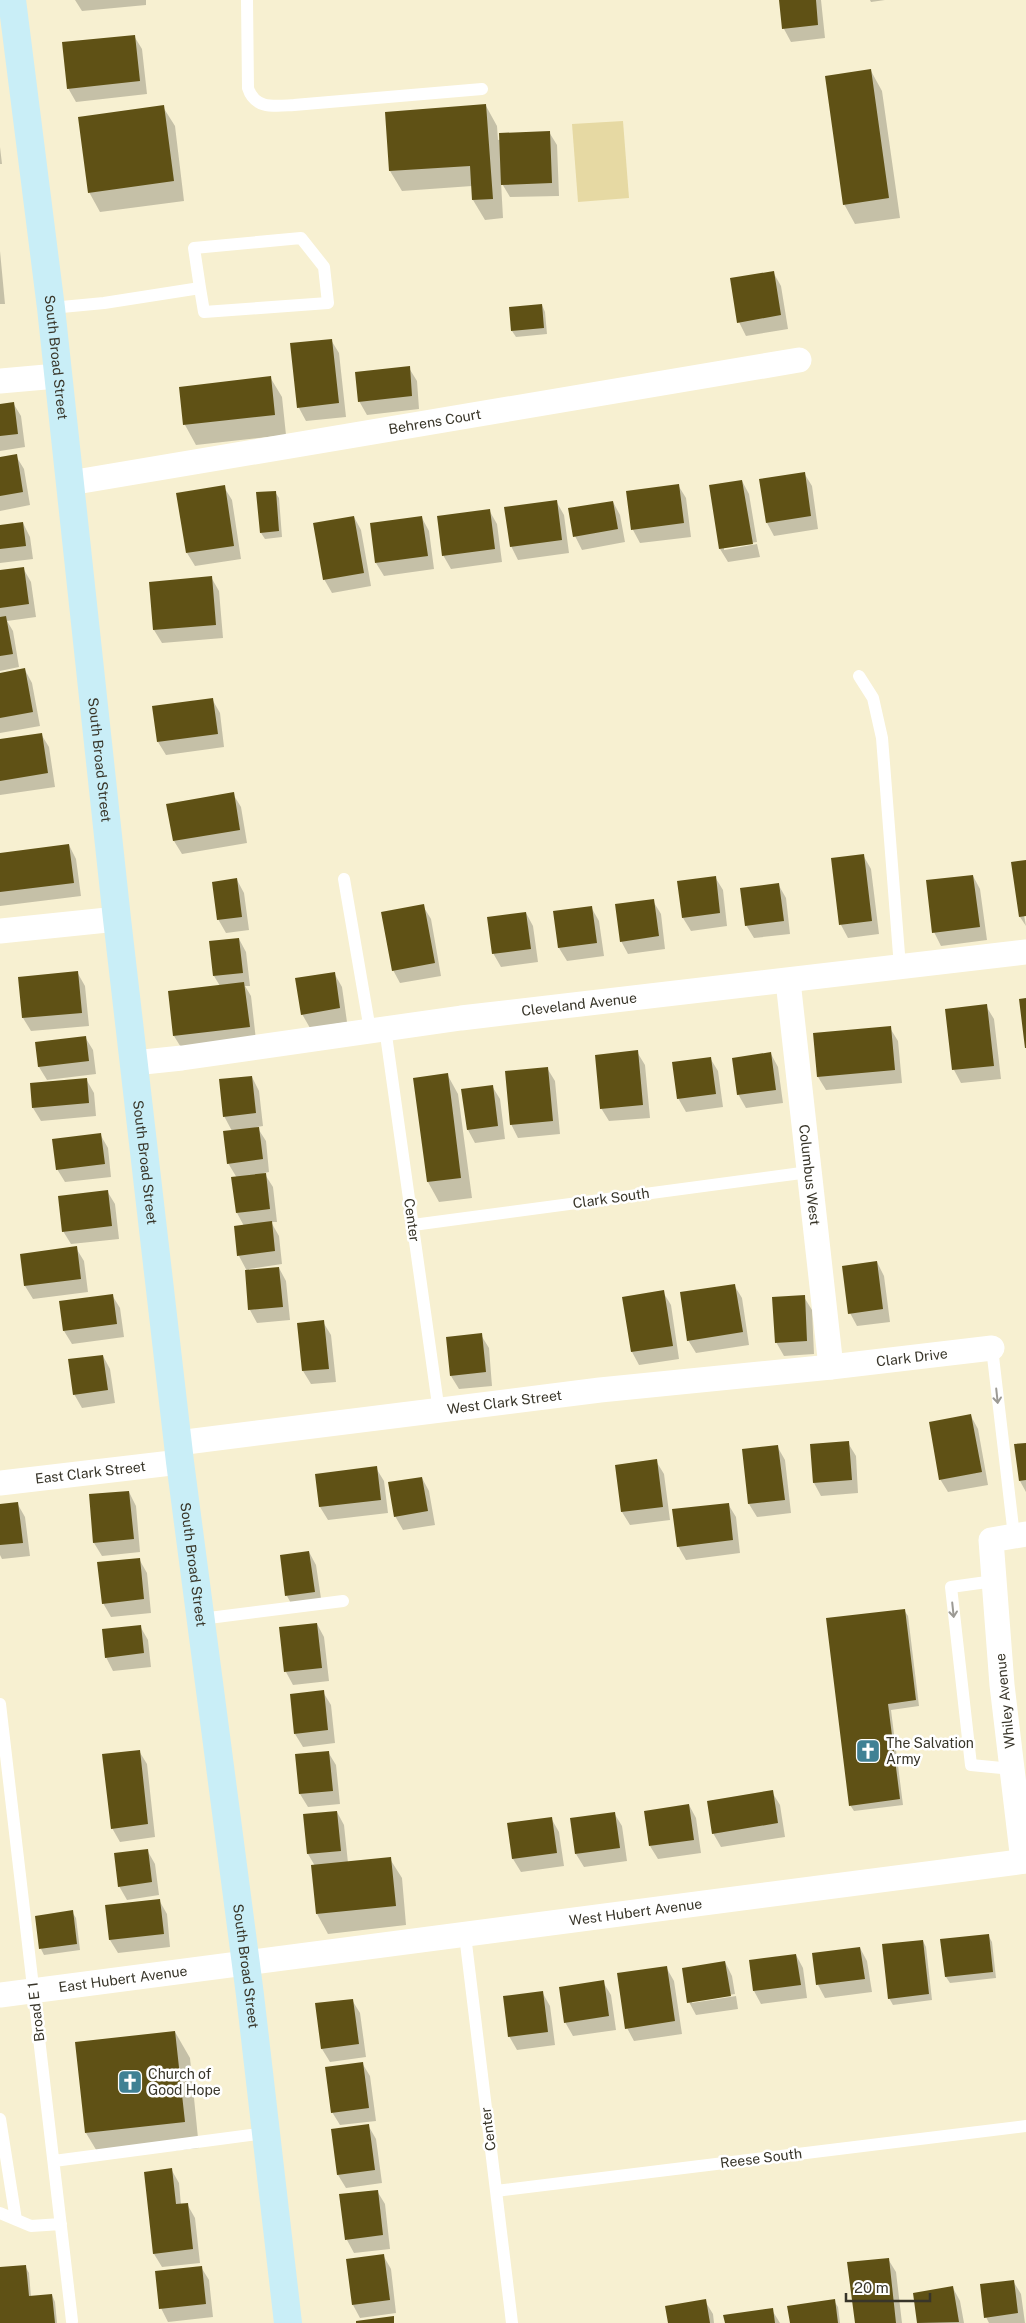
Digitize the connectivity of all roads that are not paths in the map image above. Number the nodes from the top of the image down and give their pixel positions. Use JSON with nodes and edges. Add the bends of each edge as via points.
{"nodes":[{"id":1,"x":12,"y":0,"type":"edge"},
{"id":2,"x":247,"y":0,"type":"edge"},
{"id":3,"x":482,"y":88,"type":"dead end"},
{"id":4,"x":200,"y":288,"type":"junction"},
{"id":5,"x":50,"y":308,"type":"junction"},
{"id":6,"x":799,"y":360,"type":"dead end"},
{"id":7,"x":57,"y":376,"type":"junction"},
{"id":8,"x":0,"y":381,"type":"edge"},
{"id":9,"x":70,"y":482,"type":"junction"},
{"id":10,"x":859,"y":676,"type":"dead end"},
{"id":11,"x":344,"y":879,"type":"dead end"},
{"id":12,"x":117,"y":919,"type":"junction"},
{"id":13,"x":0,"y":931,"type":"edge"},
{"id":14,"x":1026,"y":952,"type":"edge"},
{"id":15,"x":900,"y":967,"type":"junction"},
{"id":16,"x":788,"y":981,"type":"junction"},
{"id":17,"x":377,"y":1029,"type":"junction"},
{"id":18,"x":134,"y":1063,"type":"junction"},
{"id":19,"x":809,"y":1172,"type":"junction"},
{"id":20,"x":413,"y":1225,"type":"junction"},
{"id":21,"x":992,"y":1348,"type":"joint"},
{"id":22,"x":831,"y":1368,"type":"junction"},
{"id":23,"x":439,"y":1412,"type":"junction"},
{"id":24,"x":179,"y":1453,"type":"junction"},
{"id":25,"x":0,"y":1483,"type":"edge"},
{"id":26,"x":1010,"y":1537,"type":"edge"},
{"id":27,"x":994,"y":1581,"type":"junction"},
{"id":28,"x":343,"y":1601,"type":"dead end"},
{"id":29,"x":201,"y":1619,"type":"junction"},
{"id":30,"x":0,"y":1704,"type":"edge"},
{"id":31,"x":1012,"y":1769,"type":"junction"},
{"id":32,"x":1024,"y":1861,"type":"edge"},
{"id":33,"x":464,"y":1935,"type":"junction"},
{"id":34,"x":246,"y":1963,"type":"junction"},
{"id":35,"x":34,"y":1992,"type":"junction"},
{"id":36,"x":0,"y":1995,"type":"edge"},
{"id":37,"x":0,"y":2119,"type":"edge"},
{"id":38,"x":1026,"y":2126,"type":"edge"},
{"id":39,"x":265,"y":2132,"type":"junction"},
{"id":40,"x":54,"y":2161,"type":"junction"},
{"id":41,"x":496,"y":2191,"type":"junction"},
{"id":42,"x":0,"y":2212,"type":"edge"},
{"id":43,"x":16,"y":2220,"type":"junction"},
{"id":44,"x":61,"y":2224,"type":"junction"},
{"id":45,"x":72,"y":2321,"type":"dead end"},
{"id":46,"x":288,"y":2323,"type":"edge"},
{"id":47,"x":512,"y":2323,"type":"edge"}],
"edges":[{"from":1,"to":5,"type":"street","name":"South Broad Street"},
{"from":2,"to":3,"type":"lane","via":[[248,88],[258,103],[277,106]]},
{"from":4,"to":4,"type":"lane","via":[[194,248],[301,238],[324,268],[328,303],[204,312]]},
{"from":4,"to":5,"type":"lane"},
{"from":5,"to":7,"type":"street","name":"South Broad Street"},
{"from":6,"to":9,"type":"street","name":"Behrens Court"},
{"from":7,"to":8,"type":"street"},
{"from":7,"to":9,"type":"street","name":"South Broad Street"},
{"from":9,"to":12,"type":"street","name":"South Broad Street"},
{"from":10,"to":15,"type":"lane","via":[[873,698],[882,738]]},
{"from":11,"to":17,"type":"lane","name":"Center"},
{"from":12,"to":13,"type":"street"},
{"from":12,"to":18,"type":"street","name":"South Broad Street"},
{"from":14,"to":15,"type":"street","name":"Cleveland Avenue"},
{"from":15,"to":16,"type":"street","name":"Cleveland Avenue"},
{"from":16,"to":17,"type":"street","name":"Cleveland Avenue"},
{"from":16,"to":19,"type":"street","name":"Columbus West"},
{"from":17,"to":18,"type":"street","name":"Cleveland Avenue"},
{"from":17,"to":20,"type":"lane","name":"Center"},
{"from":18,"to":24,"type":"street","name":"South Broad Street"},
{"from":19,"to":20,"type":"lane","name":"Clark South"},
{"from":19,"to":22,"type":"street","name":"Columbus West"},
{"from":20,"to":23,"type":"lane","name":"Center"},
{"from":21,"to":22,"type":"street","name":"Clark Drive"},
{"from":21,"to":26,"type":"lane","one_way":true},
{"from":22,"to":23,"type":"street","name":"West Clark Street","via":[[600,1390]]},
{"from":23,"to":24,"type":"street","name":"West Clark Street"},
{"from":24,"to":25,"type":"street","name":"East Clark Street"},
{"from":24,"to":29,"type":"street","name":"South Broad Street"},
{"from":26,"to":27,"type":"street","name":"Whiley Avenue"},
{"from":27,"to":31,"type":"street","name":"Whiley Avenue"},
{"from":27,"to":31,"type":"lane","one_way":true,"via":[[950,1587],[971,1765]]},
{"from":28,"to":29,"type":"lane"},
{"from":29,"to":34,"type":"street","name":"South Broad Street"},
{"from":30,"to":35,"type":"lane","name":"Broad E 1"},
{"from":31,"to":32,"type":"street","name":"Whiley Avenue"},
{"from":32,"to":33,"type":"street","name":"West Hubert Avenue"},
{"from":33,"to":34,"type":"street","name":"West Hubert Avenue"},
{"from":33,"to":41,"type":"lane","name":"Center"},
{"from":34,"to":35,"type":"street","name":"East Hubert Avenue"},
{"from":34,"to":39,"type":"street","name":"South Broad Street"},
{"from":35,"to":36,"type":"street","name":"East Hubert Avenue"},
{"from":35,"to":40,"type":"lane","name":"Broad E 1"},
{"from":37,"to":43,"type":"lane"},
{"from":38,"to":41,"type":"lane","name":"Reese South"},
{"from":39,"to":40,"type":"lane"},
{"from":39,"to":46,"type":"street","name":"South Broad Street"},
{"from":40,"to":44,"type":"lane","name":"Broad E 1"},
{"from":41,"to":47,"type":"lane","name":"Center"},
{"from":42,"to":43,"type":"lane"},
{"from":43,"to":44,"type":"lane","via":[[31,2226]]},
{"from":44,"to":45,"type":"lane","name":"Broad E 1"}]}
